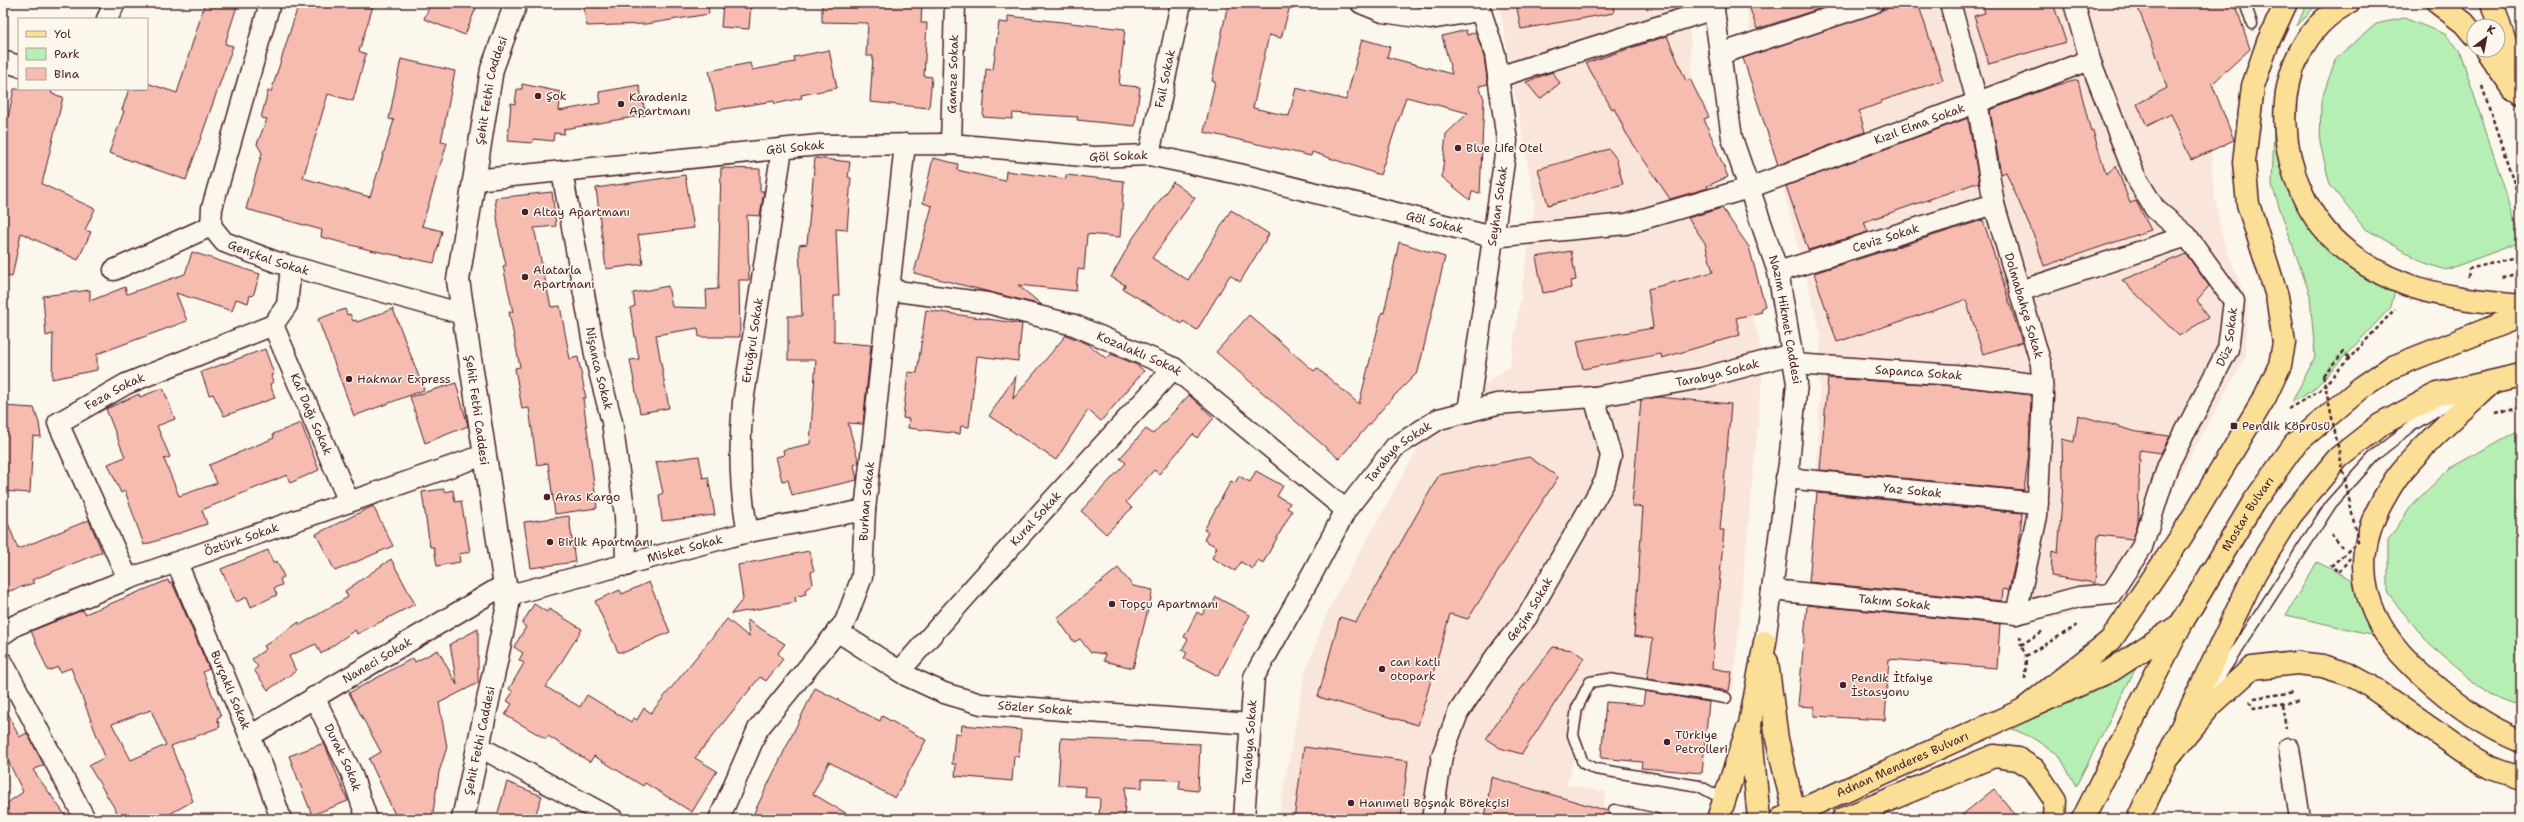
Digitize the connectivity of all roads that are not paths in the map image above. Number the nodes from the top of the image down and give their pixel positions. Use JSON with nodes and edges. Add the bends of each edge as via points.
{"nodes":[{"id":1,"x":115,"y":3,"type":"edge"},
{"id":2,"x":270,"y":3,"type":"edge"},
{"id":3,"x":516,"y":3,"type":"edge"},
{"id":4,"x":955,"y":3,"type":"edge"},
{"id":5,"x":1181,"y":3,"type":"edge"},
{"id":6,"x":1361,"y":3,"type":"edge"},
{"id":7,"x":1873,"y":3,"type":"edge"},
{"id":8,"x":1950,"y":3,"type":"edge"},
{"id":9,"x":2074,"y":3,"type":"edge"},
{"id":10,"x":2245,"y":3,"type":"edge"},
{"id":11,"x":2286,"y":3,"type":"edge"},
{"id":12,"x":2348,"y":3,"type":"edge"},
{"id":13,"x":2438,"y":3,"type":"edge"},
{"id":14,"x":2492,"y":3,"type":"edge"},
{"id":15,"x":1714,"y":6,"type":"edge"},
{"id":16,"x":1478,"y":7,"type":"edge"},
{"id":17,"x":108,"y":18,"type":"edge"},
{"id":18,"x":2252,"y":24,"type":"dead end"},
{"id":19,"x":2466,"y":25,"type":"edge"},
{"id":20,"x":1720,"y":54,"type":"junction"},
{"id":21,"x":2492,"y":58,"type":"edge"},
{"id":22,"x":2090,"y":60,"type":"junction"},
{"id":23,"x":3,"y":61,"type":"edge"},
{"id":24,"x":18,"y":66,"type":"edge"},
{"id":25,"x":1498,"y":77,"type":"junction"},
{"id":26,"x":2521,"y":92,"type":"edge"},
{"id":27,"x":2521,"y":100,"type":"edge"},
{"id":28,"x":1977,"y":101,"type":"junction"},
{"id":29,"x":905,"y":144,"type":"junction"},
{"id":30,"x":951,"y":144,"type":"junction"},
{"id":31,"x":782,"y":148,"type":"junction"},
{"id":32,"x":1149,"y":155,"type":"junction"},
{"id":33,"x":562,"y":172,"type":"junction"},
{"id":34,"x":474,"y":180,"type":"junction"},
{"id":35,"x":1749,"y":188,"type":"junction"},
{"id":36,"x":1994,"y":204,"type":"junction"},
{"id":37,"x":211,"y":226,"type":"junction"},
{"id":38,"x":2187,"y":236,"type":"junction"},
{"id":39,"x":1493,"y":237,"type":"junction"},
{"id":40,"x":291,"y":267,"type":"junction"},
{"id":41,"x":114,"y":270,"type":"dead end"},
{"id":42,"x":1778,"y":272,"type":"junction"},
{"id":43,"x":889,"y":290,"type":"junction"},
{"id":44,"x":2020,"y":291,"type":"junction"},
{"id":45,"x":2521,"y":305,"type":"edge"},
{"id":46,"x":463,"y":314,"type":"junction"},
{"id":47,"x":2521,"y":316,"type":"edge"},
{"id":48,"x":273,"y":325,"type":"junction"},
{"id":49,"x":1793,"y":359,"type":"junction"},
{"id":50,"x":1174,"y":368,"type":"junction"},
{"id":51,"x":2521,"y":375,"type":"edge"},
{"id":52,"x":2491,"y":383,"type":"junction"},
{"id":53,"x":2042,"y":385,"type":"junction"},
{"id":54,"x":1594,"y":397,"type":"junction"},
{"id":55,"x":1468,"y":412,"type":"junction"},
{"id":56,"x":484,"y":455,"type":"junction"},
{"id":57,"x":1786,"y":478,"type":"junction"},
{"id":58,"x":349,"y":502,"type":"junction"},
{"id":59,"x":2038,"y":504,"type":"junction"},
{"id":60,"x":865,"y":510,"type":"junction"},
{"id":61,"x":1346,"y":510,"type":"junction"},
{"id":62,"x":748,"y":532,"type":"junction"},
{"id":63,"x":177,"y":563,"type":"junction"},
{"id":64,"x":626,"y":566,"type":"junction"},
{"id":65,"x":128,"y":579,"type":"junction"},
{"id":66,"x":1772,"y":590,"type":"junction"},
{"id":67,"x":505,"y":591,"type":"junction"},
{"id":68,"x":2016,"y":614,"type":"junction"},
{"id":69,"x":2181,"y":624,"type":"junction"},
{"id":70,"x":837,"y":631,"type":"junction"},
{"id":71,"x":3,"y":634,"type":"edge"},
{"id":72,"x":1765,"y":642,"type":"junction"},
{"id":73,"x":3,"y":663,"type":"edge"},
{"id":74,"x":900,"y":671,"type":"junction"},
{"id":75,"x":314,"y":698,"type":"junction"},
{"id":76,"x":1726,"y":698,"type":"dead end"},
{"id":77,"x":2023,"y":710,"type":"junction"},
{"id":78,"x":1251,"y":724,"type":"junction"},
{"id":79,"x":1750,"y":724,"type":"junction"},
{"id":80,"x":250,"y":736,"type":"junction"},
{"id":81,"x":2521,"y":741,"type":"edge"},
{"id":82,"x":478,"y":746,"type":"junction"},
{"id":83,"x":2289,"y":748,"type":"dead end"},
{"id":84,"x":2169,"y":756,"type":"junction"},
{"id":85,"x":2521,"y":778,"type":"edge"},
{"id":86,"x":1614,"y":810,"type":"dead end"},
{"id":87,"x":1722,"y":810,"type":"edge"},
{"id":88,"x":1791,"y":817,"type":"edge"},
{"id":89,"x":85,"y":819,"type":"edge"},
{"id":90,"x":281,"y":819,"type":"edge"},
{"id":91,"x":367,"y":819,"type":"edge"},
{"id":92,"x":463,"y":819,"type":"edge"},
{"id":93,"x":613,"y":819,"type":"edge"},
{"id":94,"x":719,"y":819,"type":"edge"},
{"id":95,"x":1244,"y":819,"type":"edge"},
{"id":96,"x":1432,"y":819,"type":"edge"},
{"id":97,"x":1656,"y":819,"type":"edge"},
{"id":98,"x":1760,"y":819,"type":"edge"},
{"id":99,"x":1843,"y":819,"type":"edge"},
{"id":100,"x":2054,"y":819,"type":"edge"},
{"id":101,"x":2083,"y":819,"type":"edge"},
{"id":102,"x":2138,"y":819,"type":"edge"},
{"id":103,"x":2300,"y":819,"type":"edge"}],
"edges":[{"from":1,"to":17,"type":"street"},
{"from":2,"to":37,"type":"street","via":[[212,208]]},
{"from":3,"to":34,"type":"street","name":"Şehit Fethi Caddesi","via":[[492,69]]},
{"from":4,"to":30,"type":"street","name":"Gamze Sokak"},
{"from":5,"to":32,"type":"street","name":"Fail Sokak"},
{"from":6,"to":16,"type":"street","via":[[1383,12],[1430,19]]},
{"from":7,"to":20,"type":"street"},
{"from":8,"to":28,"type":"street","name":"Dolmabahçe Sokak"},
{"from":9,"to":22,"type":"street","name":"Düz Sokak"},
{"from":10,"to":18,"type":"lane"},
{"from":11,"to":77,"type":"main road","via":[[2268,42],[2253,86],[2244,162],[2248,204],[2277,296],[2284,343],[2280,364],[2266,397],[2190,524],[2111,640]]},
{"from":12,"to":45,"type":"main road","via":[[2324,19],[2296,62],[2289,85],[2285,110],[2290,164],[2299,189],[2311,210],[2328,234],[2345,251],[2405,286],[2437,295]]},
{"from":13,"to":19,"type":"main road"},
{"from":14,"to":26,"type":"main road"},
{"from":15,"to":20,"type":"street","name":"Nazım Hikmet Caddesi"},
{"from":15,"to":25,"type":"street"},
{"from":16,"to":25,"type":"street","name":"Seyhan Sokak","via":[[1495,54]]},
{"from":20,"to":35,"type":"street","name":"Nazım Hikmet Caddesi","via":[[1732,138]]},
{"from":21,"to":27,"type":"main road"},
{"from":22,"to":28,"type":"street","name":"Kızıl Elma Sokak"},
{"from":22,"to":38,"type":"street","name":"Düz Sokak","via":[[2135,176],[2156,209]]},
{"from":23,"to":24,"type":"street"},
{"from":25,"to":39,"type":"street","name":"Seyhan Sokak","via":[[1507,141]]},
{"from":28,"to":35,"type":"street","name":"Kızıl Elma Sokak"},
{"from":28,"to":36,"type":"street","name":"Dolmabahçe Sokak"},
{"from":29,"to":30,"type":"street","name":"Göl Sokak"},
{"from":29,"to":31,"type":"street","name":"Göl Sokak","via":[[818,144]]},
{"from":29,"to":43,"type":"street","name":"Burhan Sokak"},
{"from":30,"to":32,"type":"street","name":"Göl Sokak","via":[[1094,157]]},
{"from":31,"to":33,"type":"street","name":"Göl Sokak"},
{"from":31,"to":62,"type":"street","name":"Ertuğrul Sokak","via":[[743,402],[740,437],[742,504]]},
{"from":32,"to":39,"type":"street","name":"Göl Sokak","via":[[1239,174]]},
{"from":33,"to":34,"type":"street","name":"Göl Sokak"},
{"from":33,"to":64,"type":"street","name":"Nişanca Sokak","via":[[596,360],[612,422],[625,515]]},
{"from":34,"to":46,"type":"street","name":"Şehit Fethi Caddesi","via":[[458,280]]},
{"from":35,"to":39,"type":"street","name":"Göl Sokak","via":[[1626,224]]},
{"from":35,"to":42,"type":"street","name":"Nazım Hikmet Caddesi"},
{"from":36,"to":42,"type":"street","name":"Ceviz Sokak"},
{"from":36,"to":44,"type":"street","name":"Dolmabahçe Sokak"},
{"from":37,"to":40,"type":"street","name":"Gençkal Sokak","via":[[224,242]]},
{"from":37,"to":41,"type":"street"},
{"from":38,"to":44,"type":"street"},
{"from":38,"to":68,"type":"street","name":"Düz Sokak","via":[[2234,301],[2228,349],[2168,465],[2142,547],[2110,594],[2079,597]]},
{"from":39,"to":55,"type":"street","name":"Seyhan Sokak"},
{"from":40,"to":46,"type":"street","name":"Gençkal Sokak"},
{"from":40,"to":48,"type":"street","via":[[287,305]]},
{"from":42,"to":49,"type":"street","name":"Nazım Hikmet Caddesi"},
{"from":43,"to":50,"type":"street","name":"Kozalaklı Sokak","via":[[987,303],[1074,325]]},
{"from":43,"to":60,"type":"street","name":"Burhan Sokak"},
{"from":44,"to":53,"type":"street","name":"Dolmabahçe Sokak","via":[[2041,364]]},
{"from":46,"to":56,"type":"street","name":"Şehit Fethi Caddesi"},
{"from":47,"to":69,"type":"main road","name":"Mostar Bulvarı","via":[[2390,368],[2362,387],[2295,444],[2253,503]]},
{"from":48,"to":58,"type":"street","name":"Kaf Dağı Sokak"},
{"from":48,"to":65,"type":"street","name":"Feza Sokak","via":[[126,384],[58,423]]},
{"from":49,"to":53,"type":"street","name":"Sapanca Sokak"},
{"from":49,"to":54,"type":"street","name":"Tarabya Sokak"},
{"from":49,"to":57,"type":"street","name":"Nazım Hikmet Caddesi","via":[[1797,383]]},
{"from":50,"to":61,"type":"street","name":"Kozalaklı Sokak"},
{"from":50,"to":74,"type":"street","name":"Kural Sokak","via":[[1064,490],[985,572]]},
{"from":51,"to":52,"type":"main road"},
{"from":52,"to":81,"type":"main road","via":[[2400,473],[2376,512],[2366,540],[2363,560],[2365,587],[2386,635],[2407,661],[2480,720]]},
{"from":52,"to":84,"type":"main road","via":[[2438,394],[2380,425],[2338,458],[2291,515],[2255,572]]},
{"from":53,"to":59,"type":"street","name":"Dolmabahçe Sokak"},
{"from":54,"to":55,"type":"street","name":"Tarabya Sokak","via":[[1497,404]]},
{"from":54,"to":96,"type":"street","name":"Geçim Sokak","via":[[1611,456],[1605,481],[1527,617],[1496,656],[1458,713],[1442,756]]},
{"from":55,"to":61,"type":"street","name":"Tarabya Sokak","via":[[1438,419],[1395,447]]},
{"from":56,"to":58,"type":"street","name":"Öztürk Sokak"},
{"from":56,"to":67,"type":"street","name":"Şehit Fethi Caddesi"},
{"from":57,"to":59,"type":"street","name":"Yaz Sokak"},
{"from":57,"to":66,"type":"street","name":"Nazım Hikmet Caddesi"},
{"from":58,"to":63,"type":"street","name":"Öztürk Sokak"},
{"from":59,"to":68,"type":"street","name":"Dolmabahçe Sokak"},
{"from":60,"to":62,"type":"street","name":"Misket Sokak"},
{"from":60,"to":70,"type":"street","name":"Burhan Sokak","via":[[862,577],[845,622]]},
{"from":61,"to":78,"type":"street","name":"Tarabya Sokak","via":[[1254,677]]},
{"from":62,"to":64,"type":"street","name":"Misket Sokak"},
{"from":63,"to":65,"type":"street","name":"Öztürk Sokak"},
{"from":63,"to":80,"type":"street","name":"Burçaklı Sokak"},
{"from":64,"to":67,"type":"street","name":"Misket Sokak"},
{"from":65,"to":71,"type":"street","name":"Öztürk Sokak","via":[[16,625]]},
{"from":66,"to":68,"type":"street","name":"Takım Sokak"},
{"from":66,"to":72,"type":"street","name":"Nazım Hikmet Caddesi"},
{"from":67,"to":75,"type":"street","name":"Naneci Sokak"},
{"from":67,"to":82,"type":"street","name":"Şehit Fethi Caddesi","via":[[508,605]]},
{"from":69,"to":77,"type":"main road","via":[[2112,670]]},
{"from":69,"to":101,"type":"main road","name":"Mostar Bulvarı"},
{"from":70,"to":74,"type":"street","name":"Sözler Sokak"},
{"from":70,"to":94,"type":"street","name":"Burhan Sokak","via":[[758,729]]},
{"from":72,"to":79,"type":"main road"},
{"from":72,"to":88,"type":"main road","via":[[1777,739]]},
{"from":73,"to":89,"type":"street"},
{"from":74,"to":78,"type":"street","name":"Sözler Sokak","via":[[944,693],[981,704]]},
{"from":75,"to":80,"type":"street","name":"Naneci Sokak"},
{"from":75,"to":91,"type":"street","name":"Durak Sokak","via":[[351,772]]},
{"from":76,"to":87,"type":"lane","via":[[1609,679],[1590,682],[1577,708],[1573,735],[1583,762],[1596,769],[1691,784]]},
{"from":77,"to":88,"type":"main road","name":"Adnan Menderes Bulvarı"},
{"from":78,"to":95,"type":"street","name":"Tarabya Sokak"},
{"from":79,"to":87,"type":"main road"},
{"from":79,"to":98,"type":"main road"},
{"from":80,"to":90,"type":"street","name":"Burçaklı Sokak"},
{"from":82,"to":92,"type":"street","name":"Şehit Fethi Caddesi"},
{"from":82,"to":93,"type":"street"},
{"from":83,"to":103,"type":"street"},
{"from":84,"to":85,"type":"main road","via":[[2211,705],[2252,668],[2297,663],[2323,666],[2348,674],[2370,686],[2470,756],[2491,768]]},
{"from":84,"to":102,"type":"main road"},
{"from":86,"to":97,"type":"lane"},
{"from":99,"to":100,"type":"main road","via":[[1994,756],[2018,759],[2034,769],[2055,800]]}]}
